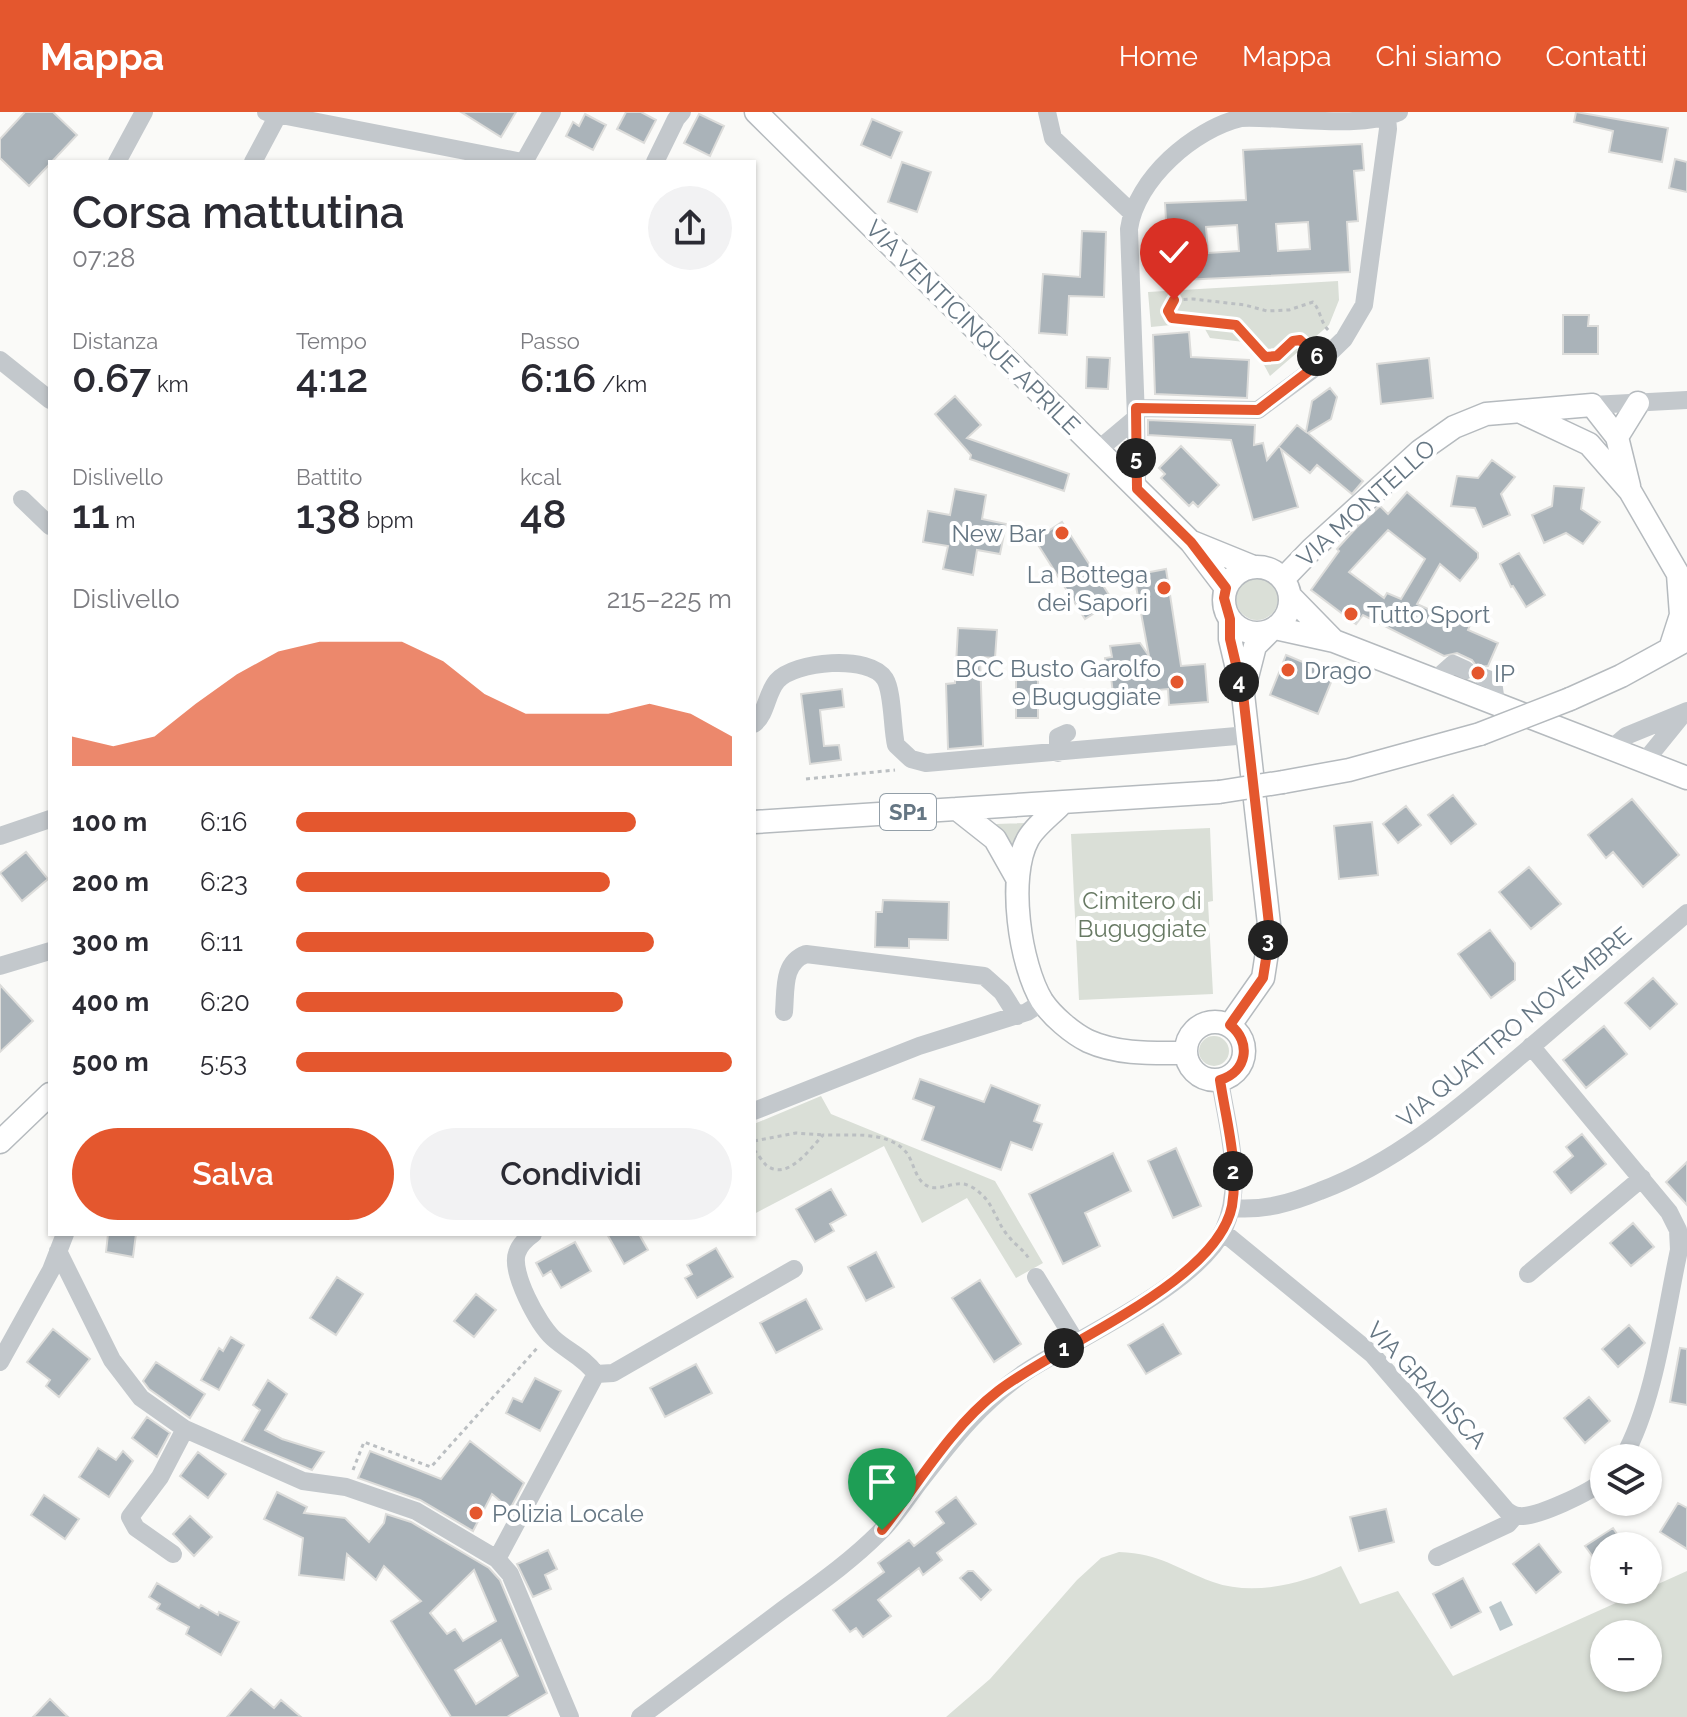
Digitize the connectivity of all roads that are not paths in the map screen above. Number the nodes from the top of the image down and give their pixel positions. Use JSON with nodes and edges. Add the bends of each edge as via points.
{"nodes":[{"id":1,"x":144,"y":112,"type":"edge"},
{"id":2,"x":552,"y":112,"type":"edge"},
{"id":3,"x":682,"y":112,"type":"edge"},
{"id":4,"x":756,"y":112,"type":"edge"},
{"id":5,"x":1047,"y":112,"type":"edge"},
{"id":6,"x":272,"y":113,"type":"edge"},
{"id":7,"x":1393,"y":115,"type":"edge"},
{"id":8,"x":118,"y":160,"type":"edge"},
{"id":9,"x":254,"y":160,"type":"edge"},
{"id":10,"x":513,"y":160,"type":"edge"},
{"id":11,"x":524,"y":160,"type":"edge"},
{"id":12,"x":656,"y":160,"type":"edge"},
{"id":13,"x":1132,"y":213,"type":"junction"},
{"id":14,"x":0,"y":360,"type":"edge"},
{"id":15,"x":48,"y":398,"type":"edge"},
{"id":16,"x":1687,"y":400,"type":"edge"},
{"id":17,"x":1638,"y":403,"type":"junction"},
{"id":18,"x":1592,"y":405,"type":"junction"},
{"id":19,"x":1519,"y":411,"type":"junction"},
{"id":20,"x":1136,"y":413,"type":"junction"},
{"id":21,"x":1617,"y":437,"type":"junction"},
{"id":22,"x":1589,"y":444,"type":"junction"},
{"id":23,"x":1098,"y":450,"type":"junction"},
{"id":24,"x":1137,"y":489,"type":"junction"},
{"id":25,"x":1630,"y":491,"type":"junction"},
{"id":26,"x":22,"y":499,"type":"dead end"},
{"id":27,"x":48,"y":524,"type":"edge"},
{"id":28,"x":1191,"y":542,"type":"junction"},
{"id":29,"x":1251,"y":566,"type":"junction"},
{"id":30,"x":1682,"y":577,"type":"edge"},
{"id":31,"x":1226,"y":588,"type":"junction"},
{"id":32,"x":1287,"y":588,"type":"junction"},
{"id":33,"x":1230,"y":619,"type":"junction"},
{"id":34,"x":1272,"y":630,"type":"junction"},
{"id":35,"x":1334,"y":641,"type":"junction"},
{"id":36,"x":1678,"y":644,"type":"edge"},
{"id":37,"x":1435,"y":680,"type":"junction"},
{"id":38,"x":1243,"y":694,"type":"junction"},
{"id":39,"x":1496,"y":703,"type":"junction"},
{"id":40,"x":1686,"y":711,"type":"edge"},
{"id":41,"x":756,"y":722,"type":"edge"},
{"id":42,"x":1067,"y":733,"type":"dead end"},
{"id":43,"x":1248,"y":735,"type":"junction"},
{"id":44,"x":1612,"y":748,"type":"junction"},
{"id":45,"x":1058,"y":753,"type":"junction"},
{"id":46,"x":1645,"y":761,"type":"junction"},
{"id":47,"x":1687,"y":778,"type":"edge"},
{"id":48,"x":1062,"y":803,"type":"junction"},
{"id":49,"x":957,"y":809,"type":"junction"},
{"id":50,"x":48,"y":820,"type":"edge"},
{"id":51,"x":756,"y":822,"type":"edge"},
{"id":52,"x":0,"y":836,"type":"edge"},
{"id":53,"x":1017,"y":878,"type":"junction"},
{"id":54,"x":1687,"y":913,"type":"edge"},
{"id":55,"x":48,"y":952,"type":"edge"},
{"id":56,"x":0,"y":966,"type":"edge"},
{"id":57,"x":1043,"y":1002,"type":"junction"},
{"id":58,"x":784,"y":1012,"type":"dead end"},
{"id":59,"x":1017,"y":1016,"type":"junction"},
{"id":60,"x":1230,"y":1025,"type":"junction"},
{"id":61,"x":1531,"y":1046,"type":"junction"},
{"id":62,"x":1186,"y":1053,"type":"junction"},
{"id":63,"x":1220,"y":1080,"type":"junction"},
{"id":64,"x":48,"y":1096,"type":"edge"},
{"id":65,"x":756,"y":1110,"type":"edge"},
{"id":66,"x":0,"y":1142,"type":"edge"},
{"id":67,"x":1642,"y":1178,"type":"junction"},
{"id":68,"x":1231,"y":1208,"type":"junction"},
{"id":69,"x":1223,"y":1232,"type":"junction"},
{"id":70,"x":530,"y":1236,"type":"edge"},
{"id":71,"x":61,"y":1242,"type":"edge"},
{"id":72,"x":794,"y":1269,"type":"dead end"},
{"id":73,"x":1528,"y":1274,"type":"dead end"},
{"id":74,"x":1036,"y":1277,"type":"road end"},
{"id":75,"x":1076,"y":1342,"type":"junction"},
{"id":76,"x":0,"y":1362,"type":"edge"},
{"id":77,"x":596,"y":1374,"type":"junction"},
{"id":78,"x":185,"y":1429,"type":"junction"},
{"id":79,"x":1630,"y":1444,"type":"edge"},
{"id":80,"x":1590,"y":1488,"type":"edge"},
{"id":81,"x":1515,"y":1516,"type":"junction"},
{"id":82,"x":173,"y":1554,"type":"dead end"},
{"id":83,"x":1437,"y":1557,"type":"dead end"},
{"id":84,"x":497,"y":1559,"type":"junction"},
{"id":85,"x":570,"y":1717,"type":"edge"},
{"id":86,"x":640,"y":1717,"type":"edge"}],
"edges":[{"from":1,"to":8,"type":"street"},
{"from":2,"to":11,"type":"street"},
{"from":3,"to":12,"type":"street"},
{"from":4,"to":23,"type":"main road","name":"VIA VENTICINQUE APRILE"},
{"from":5,"to":13,"type":"street","via":[[1053,138]]},
{"from":6,"to":9,"type":"street"},
{"from":6,"to":10,"type":"street"},
{"from":7,"to":13,"type":"street","via":[[1223,122],[1166,164]]},
{"from":7,"to":20,"type":"street","via":[[1364,305],[1341,343],[1258,410]]},
{"from":13,"to":20,"type":"street"},
{"from":14,"to":15,"type":"street"},
{"from":16,"to":17,"type":"street","name":"VIA MONTELLO"},
{"from":17,"to":18,"type":"street","name":"VIA MONTELLO"},
{"from":17,"to":21,"type":"main road"},
{"from":18,"to":19,"type":"main road","name":"VIA MONTELLO"},
{"from":18,"to":21,"type":"main road"},
{"from":18,"to":22,"type":"main road"},
{"from":19,"to":22,"type":"main road"},
{"from":19,"to":32,"type":"main road","name":"VIA MONTELLO","via":[[1486,414],[1454,427],[1420,451],[1312,549]]},
{"from":20,"to":23,"type":"street"},
{"from":20,"to":24,"type":"street"},
{"from":21,"to":25,"type":"main road"},
{"from":22,"to":25,"type":"main road"},
{"from":23,"to":24,"type":"main road","name":"VIA VENTICINQUE APRILE"},
{"from":24,"to":28,"type":"main road","name":"VIA VENTICINQUE APRILE"},
{"from":25,"to":30,"type":"main road"},
{"from":26,"to":27,"type":"street"},
{"from":28,"to":29,"type":"main road","name":"VIA VENTICINQUE APRILE"},
{"from":28,"to":31,"type":"main road","name":"VIA VENTICINQUE APRILE"},
{"from":29,"to":31,"type":"main road"},
{"from":29,"to":32,"type":"main road","via":[[1269,568]]},
{"from":30,"to":36,"type":"main road"},
{"from":31,"to":33,"type":"main road"},
{"from":32,"to":34,"type":"main road","via":[[1287,615]]},
{"from":32,"to":35,"type":"main road"},
{"from":33,"to":34,"type":"main road","via":[[1248,632]]},
{"from":33,"to":38,"type":"main road"},
{"from":34,"to":35,"type":"main road"},
{"from":34,"to":38,"type":"main road","via":[[1255,646]]},
{"from":35,"to":37,"type":"main road"},
{"from":36,"to":48,"type":"main road","number":"SP1","bridge":true,"via":[[1621,676],[1480,734],[1349,770],[1219,792]]},
{"from":37,"to":39,"type":"main road"},
{"from":37,"to":39,"type":"street","via":[[1453,664],[1493,681]]},
{"from":38,"to":43,"type":"main road"},
{"from":39,"to":44,"type":"main road"},
{"from":40,"to":44,"type":"street","via":[[1626,736]]},
{"from":40,"to":46,"type":"street"},
{"from":41,"to":45,"type":"street","via":[[787,673],[847,662],[869,666],[887,681],[892,726],[902,753],[926,763]]},
{"from":42,"to":45,"type":"street","via":[[1058,737]]},
{"from":43,"to":45,"type":"street","via":[[1117,742]]},
{"from":43,"to":60,"type":"main road","via":[[1270,933],[1263,978]]},
{"from":44,"to":46,"type":"main road"},
{"from":46,"to":47,"type":"main road"},
{"from":48,"to":49,"type":"main road","number":"SP1"},
{"from":48,"to":53,"type":"main road","via":[[1028,838]]},
{"from":49,"to":51,"type":"main road","number":"SP1"},
{"from":49,"to":53,"type":"main road","via":[[995,839]]},
{"from":50,"to":52,"type":"street"},
{"from":53,"to":57,"type":"main road","via":[[1021,936]]},
{"from":54,"to":61,"type":"street","name":"VIA QUATTRO NOVEMBRE"},
{"from":55,"to":56,"type":"street"},
{"from":57,"to":59,"type":"street"},
{"from":57,"to":62,"type":"main road","via":[[1087,1040],[1116,1050]]},
{"from":58,"to":59,"type":"street","via":[[788,968],[806,954],[984,976]]},
{"from":59,"to":65,"type":"street","via":[[919,1046]]},
{"from":60,"to":62,"type":"main road","via":[[1203,1024],[1190,1036]]},
{"from":60,"to":63,"type":"main road","via":[[1242,1038],[1244,1056],[1236,1072]]},
{"from":61,"to":67,"type":"street"},
{"from":61,"to":68,"type":"street","name":"VIA QUATTRO NOVEMBRE","via":[[1448,1117],[1348,1181],[1291,1203]]},
{"from":62,"to":63,"type":"main road","via":[[1201,1077]]},
{"from":63,"to":68,"type":"street","via":[[1234,1180]]},
{"from":64,"to":66,"type":"main road"},
{"from":67,"to":73,"type":"street"},
{"from":67,"to":79,"type":"street","via":[[1669,1212],[1678,1230],[1679,1250],[1649,1389]]},
{"from":68,"to":69,"type":"street"},
{"from":69,"to":75,"type":"street","via":[[1184,1275]]},
{"from":69,"to":81,"type":"street","name":"VIA GRADISCA","via":[[1372,1354]]},
{"from":70,"to":77,"type":"street","via":[[516,1255],[516,1269],[539,1323]]},
{"from":71,"to":76,"type":"street"},
{"from":71,"to":78,"type":"street","via":[[112,1360],[141,1398]]},
{"from":72,"to":77,"type":"street","via":[[613,1373]]},
{"from":74,"to":75,"type":"street"},
{"from":75,"to":86,"type":"street","via":[[997,1392],[968,1419],[882,1530],[849,1560]]},
{"from":77,"to":84,"type":"street"},
{"from":78,"to":82,"type":"street","via":[[160,1477],[130,1517],[136,1528]]},
{"from":78,"to":84,"type":"street","via":[[303,1481],[346,1487],[416,1511]]},
{"from":80,"to":81,"type":"street"},
{"from":81,"to":83,"type":"street"},
{"from":84,"to":85,"type":"street","via":[[510,1574]]}]}
